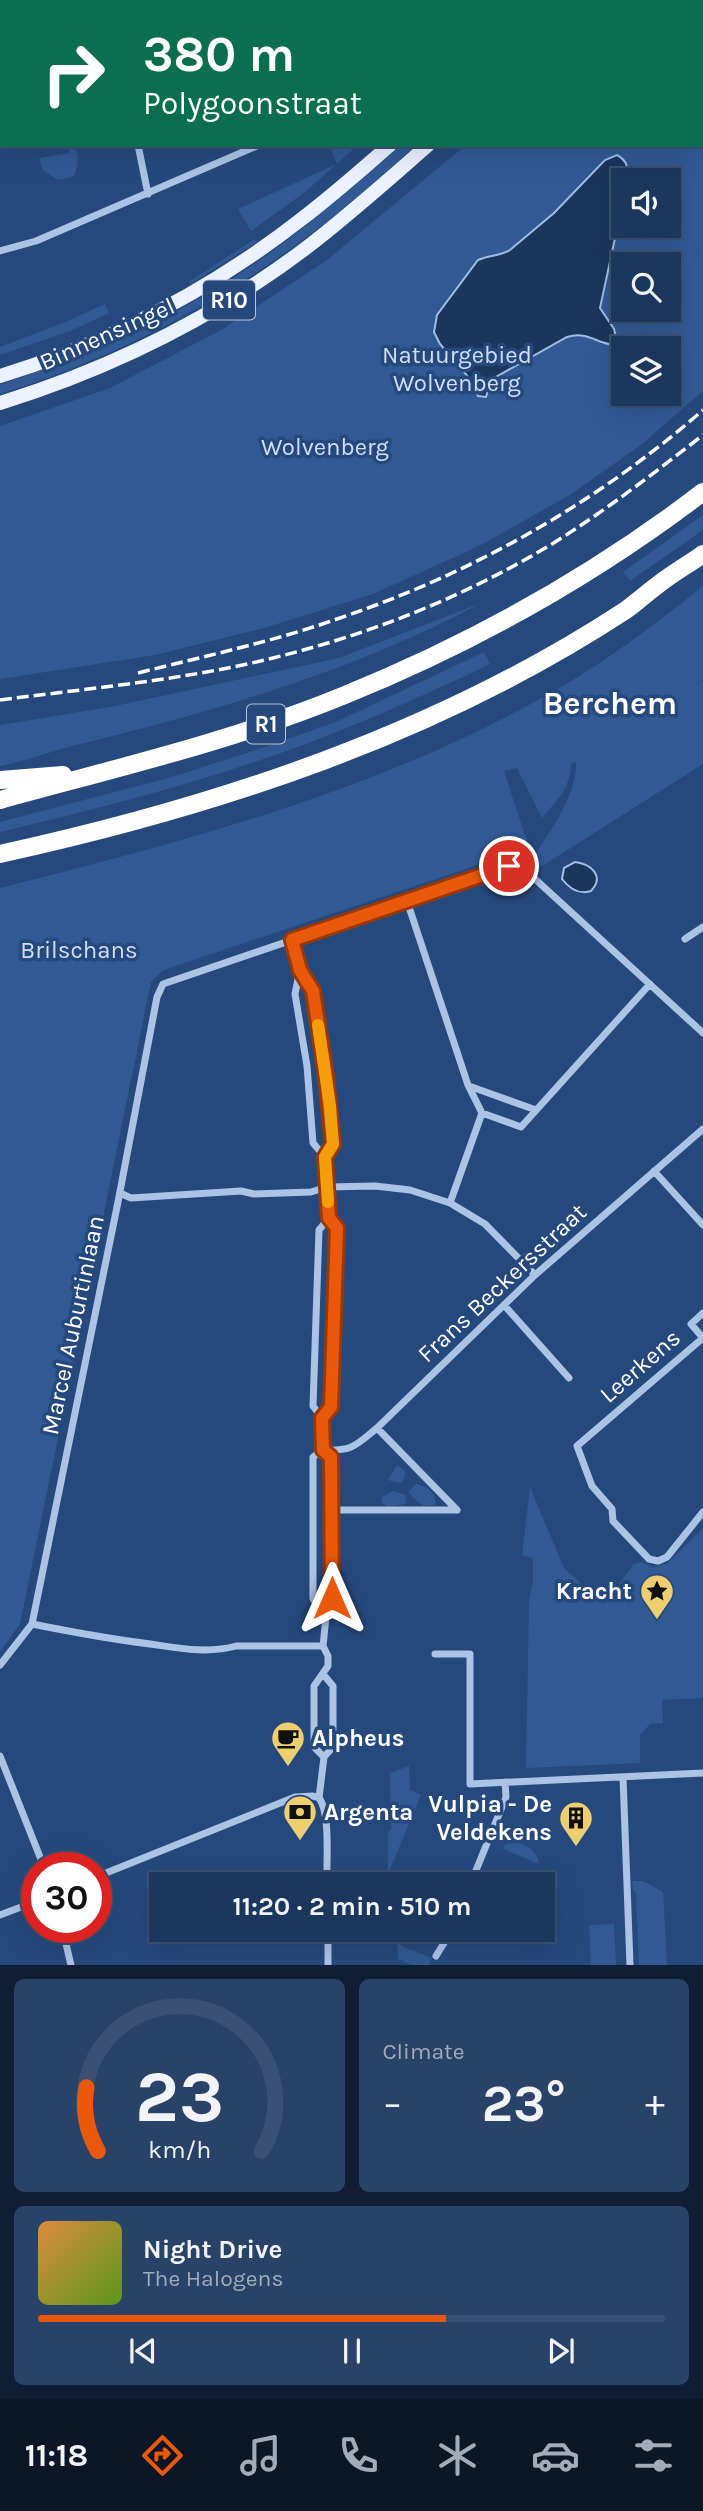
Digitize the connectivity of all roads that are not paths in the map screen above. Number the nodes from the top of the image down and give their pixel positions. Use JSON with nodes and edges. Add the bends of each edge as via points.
{"nodes":[{"id":1,"x":138,"y":147,"type":"edge"},
{"id":2,"x":254,"y":147,"type":"edge"},
{"id":3,"x":388,"y":147,"type":"edge"},
{"id":4,"x":426,"y":147,"type":"edge"},
{"id":5,"x":148,"y":194,"type":"junction"},
{"id":6,"x":0,"y":251,"type":"edge"},
{"id":7,"x":0,"y":376,"type":"edge"},
{"id":8,"x":0,"y":403,"type":"edge"},
{"id":9,"x":703,"y":492,"type":"edge"},
{"id":10,"x":703,"y":554,"type":"edge"},
{"id":11,"x":105,"y":771,"type":"junction"},
{"id":12,"x":0,"y":780,"type":"edge"},
{"id":13,"x":0,"y":800,"type":"edge"},
{"id":14,"x":0,"y":854,"type":"edge"},
{"id":15,"x":407,"y":901,"type":"junction"},
{"id":16,"x":703,"y":927,"type":"edge"},
{"id":17,"x":685,"y":939,"type":"dead end"},
{"id":18,"x":292,"y":940,"type":"junction"},
{"id":19,"x":300,"y":970,"type":"junction"},
{"id":20,"x":650,"y":984,"type":"junction"},
{"id":21,"x":703,"y":1033,"type":"edge"},
{"id":22,"x":468,"y":1086,"type":"junction"},
{"id":23,"x":536,"y":1110,"type":"junction"},
{"id":24,"x":482,"y":1113,"type":"junction"},
{"id":25,"x":703,"y":1129,"type":"edge"},
{"id":26,"x":325,"y":1157,"type":"junction"},
{"id":27,"x":654,"y":1171,"type":"junction"},
{"id":28,"x":327,"y":1187,"type":"junction"},
{"id":29,"x":120,"y":1192,"type":"junction"},
{"id":30,"x":450,"y":1203,"type":"junction"},
{"id":31,"x":329,"y":1218,"type":"junction"},
{"id":32,"x":703,"y":1225,"type":"edge"},
{"id":33,"x":535,"y":1275,"type":"junction"},
{"id":34,"x":504,"y":1305,"type":"junction"},
{"id":35,"x":703,"y":1313,"type":"edge"},
{"id":36,"x":703,"y":1338,"type":"edge"},
{"id":37,"x":569,"y":1378,"type":"dead end"},
{"id":38,"x":322,"y":1418,"type":"junction"},
{"id":39,"x":377,"y":1428,"type":"junction"},
{"id":40,"x":323,"y":1450,"type":"junction"},
{"id":41,"x":331,"y":1510,"type":"junction"},
{"id":42,"x":703,"y":1512,"type":"edge"},
{"id":43,"x":323,"y":1609,"type":"junction"},
{"id":44,"x":32,"y":1624,"type":"junction"},
{"id":45,"x":323,"y":1646,"type":"junction"},
{"id":46,"x":435,"y":1654,"type":"dead end"},
{"id":47,"x":0,"y":1665,"type":"edge"},
{"id":48,"x":323,"y":1674,"type":"junction"},
{"id":49,"x":0,"y":1756,"type":"edge"},
{"id":50,"x":324,"y":1757,"type":"junction"},
{"id":51,"x":703,"y":1773,"type":"edge"},
{"id":52,"x":623,"y":1777,"type":"junction"},
{"id":53,"x":505,"y":1782,"type":"junction"},
{"id":54,"x":319,"y":1798,"type":"junction"},
{"id":55,"x":38,"y":1852,"type":"edge"},
{"id":56,"x":112,"y":1871,"type":"edge"},
{"id":57,"x":327,"y":1872,"type":"edge"},
{"id":58,"x":475,"y":1872,"type":"edge"},
{"id":59,"x":21,"y":1906,"type":"edge"},
{"id":60,"x":0,"y":1915,"type":"edge"},
{"id":61,"x":328,"y":1942,"type":"edge"},
{"id":62,"x":445,"y":1942,"type":"edge"},
{"id":63,"x":66,"y":1943,"type":"edge"},
{"id":64,"x":436,"y":1956,"type":"dead end"},
{"id":65,"x":71,"y":1965,"type":"edge"},
{"id":66,"x":328,"y":1965,"type":"edge"},
{"id":67,"x":630,"y":1965,"type":"edge"}],
"edges":[{"from":1,"to":5,"type":"street"},
{"from":2,"to":5,"type":"street"},
{"from":3,"to":7,"type":"main road","name":"Binnensingel","number":"R10","via":[[291,227],[209,282],[105,337]]},
{"from":4,"to":8,"type":"main road","name":"Binnensingel","number":"R10","via":[[306,248],[227,301],[83,374]]},
{"from":5,"to":6,"type":"street","via":[[36,241]]},
{"from":9,"to":11,"type":"highway","number":"R1","via":[[558,590],[421,661],[277,720]]},
{"from":10,"to":14,"type":"highway","number":"R1","via":[[627,609],[546,657],[393,733],[224,796],[111,829]]},
{"from":11,"to":12,"type":"highway"},
{"from":11,"to":13,"type":"highway","number":"R1"},
{"from":15,"to":18,"type":"street"},
{"from":15,"to":20,"type":"street","via":[[509,866],[523,868]]},
{"from":15,"to":22,"type":"street"},
{"from":16,"to":17,"type":"street"},
{"from":18,"to":19,"type":"street"},
{"from":18,"to":29,"type":"street","name":"Marcel Auburtinlaan","via":[[163,984],[156,998]]},
{"from":19,"to":26,"type":"street","via":[[295,994],[313,1143]]},
{"from":19,"to":26,"type":"street","via":[[313,991],[330,1106],[333,1144]]},
{"from":20,"to":21,"type":"street"},
{"from":20,"to":23,"type":"street"},
{"from":22,"to":23,"type":"street"},
{"from":22,"to":24,"type":"street"},
{"from":23,"to":24,"type":"street","via":[[521,1127]]},
{"from":24,"to":30,"type":"street"},
{"from":25,"to":27,"type":"street","name":"Frans Beckersstraat"},
{"from":26,"to":28,"type":"street"},
{"from":27,"to":32,"type":"street"},
{"from":27,"to":33,"type":"street","name":"Frans Beckersstraat"},
{"from":28,"to":29,"type":"street","via":[[311,1192],[131,1198]]},
{"from":28,"to":30,"type":"street","via":[[410,1190]]},
{"from":28,"to":31,"type":"street"},
{"from":29,"to":44,"type":"street","name":"Marcel Auburtinlaan"},
{"from":30,"to":33,"type":"street","via":[[485,1224]]},
{"from":31,"to":38,"type":"street","via":[[337,1228],[336,1285],[331,1407]]},
{"from":31,"to":38,"type":"street","via":[[319,1230],[313,1406]]},
{"from":33,"to":34,"type":"street","name":"Frans Beckersstraat"},
{"from":34,"to":37,"type":"street"},
{"from":34,"to":39,"type":"street","name":"Frans Beckersstraat"},
{"from":35,"to":36,"type":"street","name":"Leerkens","via":[[691,1324]]},
{"from":36,"to":42,"type":"street","name":"Leerkens","via":[[577,1446],[592,1486],[612,1509],[613,1521],[645,1557],[655,1561],[667,1557]]},
{"from":38,"to":40,"type":"street"},
{"from":39,"to":40,"type":"street","name":"Frans Beckersstraat","via":[[353,1448]]},
{"from":39,"to":41,"type":"street","via":[[457,1510]]},
{"from":40,"to":41,"type":"street","via":[[331,1457]]},
{"from":40,"to":43,"type":"street","via":[[313,1457],[313,1599]]},
{"from":41,"to":43,"type":"street","via":[[332,1598]]},
{"from":43,"to":45,"type":"street"},
{"from":44,"to":45,"type":"street","via":[[187,1649]]},
{"from":44,"to":47,"type":"street","name":"Marcel Auburtinlaan"},
{"from":45,"to":48,"type":"street","via":[[328,1656]]},
{"from":46,"to":53,"type":"street","via":[[470,1654],[470,1784]]},
{"from":48,"to":50,"type":"street","via":[[333,1686],[333,1747]]},
{"from":48,"to":50,"type":"street","via":[[314,1686],[314,1747]]},
{"from":49,"to":55,"type":"street"},
{"from":50,"to":54,"type":"street"},
{"from":51,"to":52,"type":"street"},
{"from":52,"to":53,"type":"street"},
{"from":52,"to":67,"type":"street"},
{"from":53,"to":58,"type":"street","via":[[506,1797]]},
{"from":54,"to":56,"type":"street","via":[[295,1797]]},
{"from":54,"to":57,"type":"street","via":[[326,1819]]},
{"from":59,"to":60,"type":"street"},
{"from":61,"to":66,"type":"street"},
{"from":62,"to":64,"type":"street"},
{"from":63,"to":65,"type":"street"}]}
